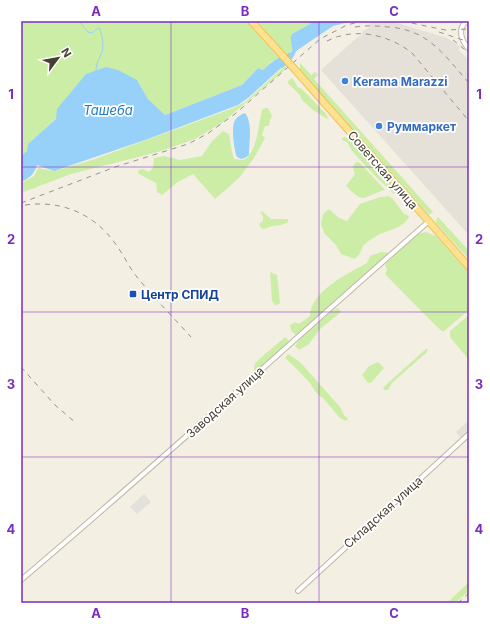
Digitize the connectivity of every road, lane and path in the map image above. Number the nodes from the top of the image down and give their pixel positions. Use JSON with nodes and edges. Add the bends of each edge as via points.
{"nodes":[{"id":1,"x":251,"y":21,"type":"edge"},
{"id":2,"x":467,"y":21,"type":"edge"},
{"id":3,"x":469,"y":49,"type":"edge"},
{"id":4,"x":428,"y":222,"type":"junction"},
{"id":5,"x":469,"y":267,"type":"edge"},
{"id":6,"x":469,"y":434,"type":"edge"},
{"id":7,"x":21,"y":580,"type":"edge"},
{"id":8,"x":298,"y":591,"type":"dead end"}],
"edges":[{"from":1,"to":4,"type":"main road","name":"Советская улица","bridge":true},
{"from":2,"to":3,"type":"street","via":[[461,30],[462,40]]},
{"from":4,"to":5,"type":"main road","name":"Советская улица"},
{"from":4,"to":7,"type":"street","name":"Заводская улица"},
{"from":6,"to":8,"type":"street","name":"Складская улица"}]}
